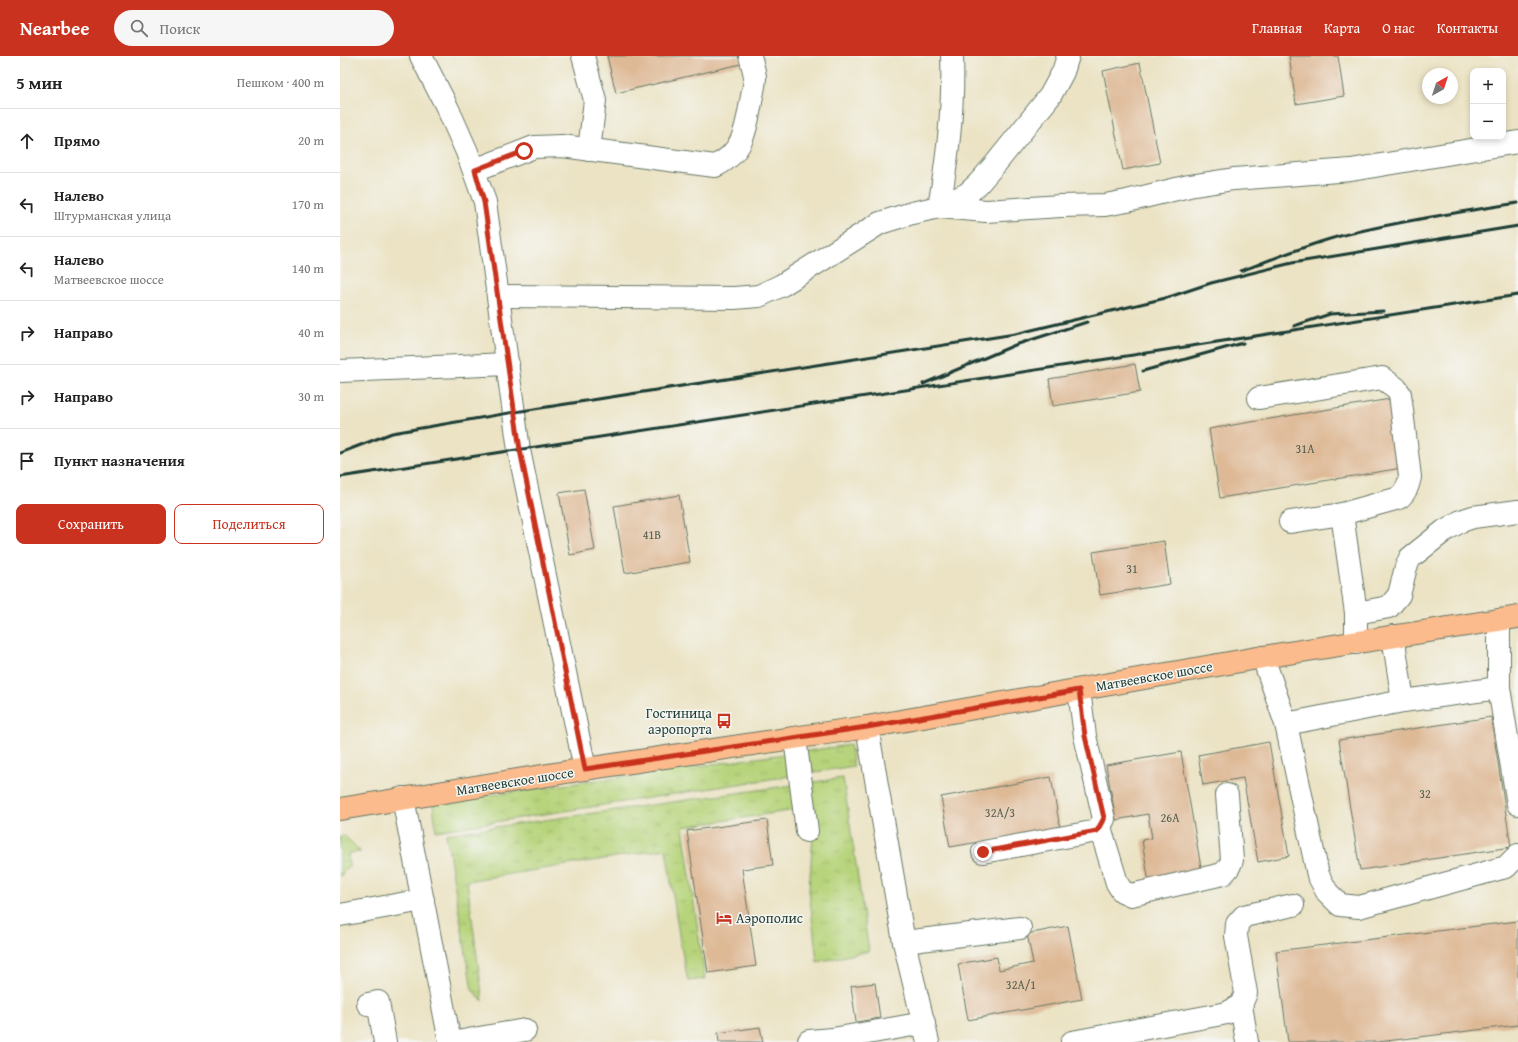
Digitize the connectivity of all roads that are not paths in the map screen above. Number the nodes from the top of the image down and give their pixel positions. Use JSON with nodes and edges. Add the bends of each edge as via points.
{"nodes":[{"id":1,"x":421,"y":56,"type":"edge"},
{"id":2,"x":583,"y":56,"type":"edge"},
{"id":3,"x":750,"y":56,"type":"edge"},
{"id":4,"x":952,"y":56,"type":"edge"},
{"id":5,"x":1068,"y":56,"type":"edge"},
{"id":6,"x":1518,"y":142,"type":"edge"},
{"id":7,"x":589,"y":150,"type":"junction"},
{"id":8,"x":475,"y":170,"type":"junction"},
{"id":9,"x":939,"y":207,"type":"junction"},
{"id":10,"x":498,"y":296,"type":"junction"},
{"id":11,"x":508,"y":364,"type":"junction"},
{"id":12,"x":340,"y":371,"type":"edge"},
{"id":13,"x":1259,"y":398,"type":"dead end"},
{"id":14,"x":1518,"y":512,"type":"edge"},
{"id":15,"x":1342,"y":514,"type":"junction"},
{"id":16,"x":1290,"y":522,"type":"dead end"},
{"id":17,"x":1356,"y":613,"type":"junction"},
{"id":18,"x":1508,"y":618,"type":"edge"},
{"id":19,"x":1393,"y":636,"type":"junction"},
{"id":20,"x":1356,"y":643,"type":"junction"},
{"id":21,"x":1263,"y":657,"type":"junction"},
{"id":22,"x":1499,"y":688,"type":"junction"},
{"id":23,"x":1079,"y":690,"type":"junction"},
{"id":24,"x":1403,"y":701,"type":"junction"},
{"id":25,"x":1286,"y":724,"type":"junction"},
{"id":26,"x":867,"y":727,"type":"junction"},
{"id":27,"x":795,"y":738,"type":"junction"},
{"id":28,"x":585,"y":769,"type":"junction"},
{"id":29,"x":1228,"y":795,"type":"dead end"},
{"id":30,"x":403,"y":798,"type":"junction"},
{"id":31,"x":1518,"y":804,"type":"edge"},
{"id":32,"x":340,"y":808,"type":"edge"},
{"id":33,"x":1100,"y":827,"type":"junction"},
{"id":34,"x":807,"y":831,"type":"dead end"},
{"id":35,"x":983,"y":852,"type":"dead end"},
{"id":36,"x":1518,"y":855,"type":"edge"},
{"id":37,"x":423,"y":900,"type":"junction"},
{"id":38,"x":1293,"y":905,"type":"dead end"},
{"id":39,"x":340,"y":915,"type":"edge"},
{"id":40,"x":1020,"y":928,"type":"dead end"},
{"id":41,"x":904,"y":942,"type":"junction"},
{"id":42,"x":368,"y":1004,"type":"dead end"},
{"id":43,"x":1241,"y":1004,"type":"junction"},
{"id":44,"x":525,"y":1030,"type":"dead end"},
{"id":45,"x":926,"y":1032,"type":"edge"},
{"id":46,"x":809,"y":1041,"type":"edge"},
{"id":47,"x":385,"y":1042,"type":"edge"},
{"id":48,"x":450,"y":1042,"type":"edge"},
{"id":49,"x":457,"y":1042,"type":"edge"},
{"id":50,"x":1072,"y":1042,"type":"edge"},
{"id":51,"x":1247,"y":1042,"type":"edge"}],
"edges":[{"from":1,"to":8,"type":"street"},
{"from":2,"to":7,"type":"street","via":[[594,100]]},
{"from":3,"to":7,"type":"street","via":[[755,78],[746,130],[736,150],[719,164],[708,166]]},
{"from":4,"to":9,"type":"street","via":[[951,115]]},
{"from":5,"to":9,"type":"street","via":[[1050,96],[997,162],[967,194]]},
{"from":6,"to":9,"type":"street","via":[[1351,170],[1234,179],[1105,205],[986,212]]},
{"from":7,"to":8,"type":"street","via":[[562,146],[534,146]]},
{"from":8,"to":10,"type":"street","via":[[484,202]]},
{"from":9,"to":10,"type":"street","via":[[912,212],[880,223],[782,285],[759,296]]},
{"from":10,"to":11,"type":"street"},
{"from":11,"to":12,"type":"street"},
{"from":11,"to":28,"type":"street","via":[[520,450]]},
{"from":13,"to":15,"type":"street","via":[[1382,378],[1396,388],[1400,394],[1410,477],[1408,486],[1399,498]]},
{"from":14,"to":17,"type":"street","via":[[1473,517],[1461,521],[1410,558],[1399,595],[1389,607]]},
{"from":15,"to":16,"type":"street"},
{"from":15,"to":17,"type":"street"},
{"from":17,"to":20,"type":"street"},
{"from":18,"to":19,"type":"main road","name":"Матвеевское шоссе"},
{"from":18,"to":22,"type":"street"},
{"from":19,"to":20,"type":"main road","name":"Матвеевское шоссе"},
{"from":19,"to":24,"type":"street"},
{"from":20,"to":21,"type":"main road","name":"Матвеевское шоссе"},
{"from":21,"to":23,"type":"main road","name":"Матвеевское шоссе"},
{"from":21,"to":25,"type":"street"},
{"from":22,"to":24,"type":"street"},
{"from":22,"to":31,"type":"street"},
{"from":23,"to":26,"type":"main road","name":"Матвеевское шоссе"},
{"from":23,"to":33,"type":"street","via":[[1085,736],[1104,818]]},
{"from":24,"to":25,"type":"street"},
{"from":25,"to":36,"type":"street","via":[[1318,874],[1327,892],[1340,905],[1359,907],[1506,867]]},
{"from":26,"to":27,"type":"main road","name":"Матвеевское шоссе"},
{"from":26,"to":41,"type":"street"},
{"from":27,"to":28,"type":"main road","name":"Матвеевское шоссе"},
{"from":27,"to":34,"type":"street"},
{"from":28,"to":30,"type":"main road","name":"Матвеевское шоссе"},
{"from":29,"to":33,"type":"street","via":[[1232,860],[1223,874],[1131,895],[1122,891],[1117,883]]},
{"from":30,"to":32,"type":"main road","name":"Матвеевское шоссе"},
{"from":30,"to":37,"type":"street"},
{"from":33,"to":35,"type":"street","via":[[1097,831]]},
{"from":37,"to":39,"type":"street"},
{"from":37,"to":48,"type":"street"},
{"from":38,"to":43,"type":"street","via":[[1244,916],[1237,924],[1236,936],[1246,993]]},
{"from":40,"to":41,"type":"street"},
{"from":41,"to":45,"type":"street"},
{"from":42,"to":47,"type":"street","via":[[378,1002]]},
{"from":43,"to":50,"type":"street","via":[[1228,1013]]},
{"from":43,"to":51,"type":"street"},
{"from":44,"to":49,"type":"street"},
{"from":45,"to":46,"type":"street"}]}
